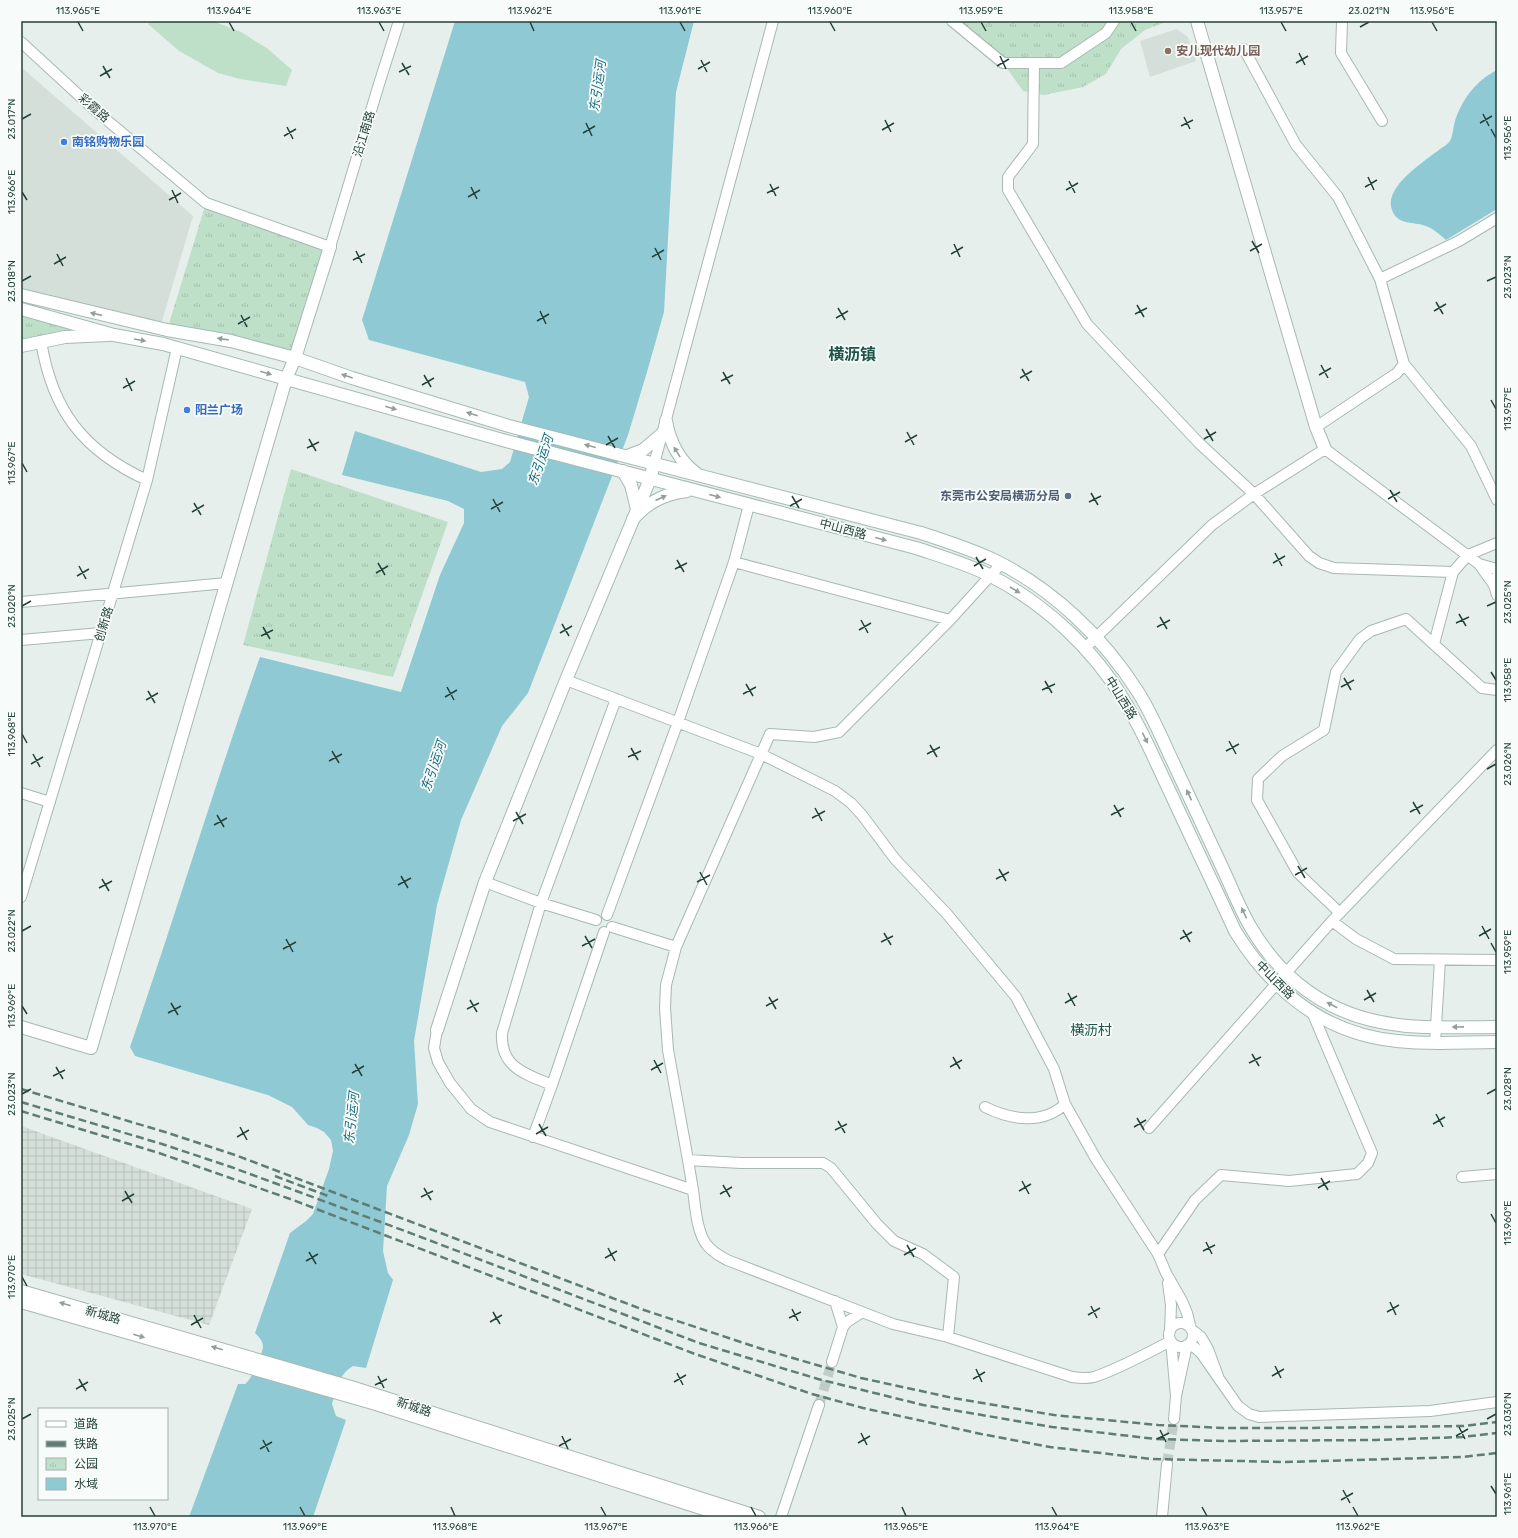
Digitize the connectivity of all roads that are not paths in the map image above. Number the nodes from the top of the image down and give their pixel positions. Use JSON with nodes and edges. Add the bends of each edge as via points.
{"nodes":[{"id":1,"x":399,"y":21,"type":"edge"},
{"id":2,"x":773,"y":21,"type":"edge"},
{"id":3,"x":952,"y":21,"type":"edge"},
{"id":4,"x":1114,"y":21,"type":"edge"},
{"id":5,"x":1198,"y":21,"type":"edge"},
{"id":6,"x":1342,"y":21,"type":"edge"},
{"id":7,"x":21,"y":42,"type":"edge"},
{"id":8,"x":1244,"y":49,"type":"dead end"},
{"id":9,"x":1034,"y":63,"type":"junction"},
{"id":10,"x":1382,"y":121,"type":"dead end"},
{"id":11,"x":1497,"y":218,"type":"edge"},
{"id":12,"x":330,"y":247,"type":"junction"},
{"id":13,"x":1380,"y":279,"type":"junction"},
{"id":14,"x":21,"y":295,"type":"edge"},
{"id":15,"x":21,"y":309,"type":"edge"},
{"id":16,"x":114,"y":335,"type":"junction"},
{"id":17,"x":41,"y":341,"type":"junction"},
{"id":18,"x":21,"y":346,"type":"edge"},
{"id":19,"x":177,"y":348,"type":"junction"},
{"id":20,"x":295,"y":358,"type":"junction"},
{"id":21,"x":1404,"y":364,"type":"junction"},
{"id":22,"x":286,"y":379,"type":"junction"},
{"id":23,"x":666,"y":421,"type":"junction"},
{"id":24,"x":1316,"y":427,"type":"junction"},
{"id":25,"x":663,"y":433,"type":"junction"},
{"id":26,"x":1325,"y":449,"type":"junction"},
{"id":27,"x":627,"y":456,"type":"junction"},
{"id":28,"x":654,"y":464,"type":"junction"},
{"id":29,"x":623,"y":471,"type":"junction"},
{"id":30,"x":700,"y":476,"type":"junction"},
{"id":31,"x":650,"y":479,"type":"junction"},
{"id":32,"x":147,"y":480,"type":"junction"},
{"id":33,"x":696,"y":491,"type":"junction"},
{"id":34,"x":1254,"y":494,"type":"junction"},
{"id":35,"x":1497,"y":500,"type":"edge"},
{"id":36,"x":749,"y":505,"type":"junction"},
{"id":37,"x":635,"y":514,"type":"junction"},
{"id":38,"x":1497,"y":543,"type":"edge"},
{"id":39,"x":1468,"y":555,"type":"junction"},
{"id":40,"x":734,"y":562,"type":"junction"},
{"id":41,"x":1001,"y":564,"type":"junction"},
{"id":42,"x":1479,"y":564,"type":"junction"},
{"id":43,"x":1497,"y":568,"type":"edge"},
{"id":44,"x":1453,"y":572,"type":"junction"},
{"id":45,"x":990,"y":576,"type":"junction"},
{"id":46,"x":227,"y":583,"type":"junction"},
{"id":47,"x":1496,"y":586,"type":"edge"},
{"id":48,"x":113,"y":594,"type":"junction"},
{"id":49,"x":21,"y":602,"type":"edge"},
{"id":50,"x":950,"y":620,"type":"junction"},
{"id":51,"x":101,"y":633,"type":"junction"},
{"id":52,"x":1096,"y":638,"type":"junction"},
{"id":53,"x":21,"y":640,"type":"edge"},
{"id":54,"x":1434,"y":644,"type":"junction"},
{"id":55,"x":1085,"y":648,"type":"junction"},
{"id":56,"x":566,"y":680,"type":"junction"},
{"id":57,"x":1497,"y":690,"type":"edge"},
{"id":58,"x":616,"y":699,"type":"junction"},
{"id":59,"x":678,"y":722,"type":"junction"},
{"id":60,"x":1497,"y":750,"type":"edge"},
{"id":61,"x":761,"y":754,"type":"junction"},
{"id":62,"x":21,"y":793,"type":"edge"},
{"id":63,"x":50,"y":802,"type":"junction"},
{"id":64,"x":485,"y":882,"type":"junction"},
{"id":65,"x":22,"y":890,"type":"edge"},
{"id":66,"x":541,"y":903,"type":"junction"},
{"id":67,"x":607,"y":916,"type":"junction"},
{"id":68,"x":1336,"y":917,"type":"junction"},
{"id":69,"x":596,"y":920,"type":"junction"},
{"id":70,"x":608,"y":930,"type":"junction"},
{"id":71,"x":676,"y":947,"type":"junction"},
{"id":72,"x":1440,"y":960,"type":"junction"},
{"id":73,"x":1497,"y":960,"type":"edge"},
{"id":74,"x":1287,"y":974,"type":"junction"},
{"id":75,"x":1276,"y":985,"type":"junction"},
{"id":76,"x":1312,"y":1012,"type":"junction"},
{"id":77,"x":21,"y":1027,"type":"edge"},
{"id":78,"x":1436,"y":1027,"type":"junction"},
{"id":79,"x":1497,"y":1027,"type":"edge"},
{"id":80,"x":437,"y":1030,"type":"joint"},
{"id":81,"x":1497,"y":1042,"type":"edge"},
{"id":82,"x":1435,"y":1043,"type":"junction"},
{"id":83,"x":552,"y":1085,"type":"junction"},
{"id":84,"x":1065,"y":1104,"type":"junction"},
{"id":85,"x":985,"y":1107,"type":"dead end"},
{"id":86,"x":1149,"y":1128,"type":"dead end"},
{"id":87,"x":533,"y":1137,"type":"junction"},
{"id":88,"x":688,"y":1160,"type":"junction"},
{"id":89,"x":1497,"y":1174,"type":"edge"},
{"id":90,"x":1462,"y":1177,"type":"dead end"},
{"id":91,"x":692,"y":1190,"type":"junction"},
{"id":92,"x":1158,"y":1254,"type":"junction"},
{"id":93,"x":1166,"y":1273,"type":"junction"},
{"id":94,"x":21,"y":1291,"type":"edge"},
{"id":95,"x":835,"y":1301,"type":"junction"},
{"id":96,"x":21,"y":1302,"type":"edge"},
{"id":97,"x":862,"y":1312,"type":"junction"},
{"id":98,"x":843,"y":1327,"type":"junction"},
{"id":99,"x":1191,"y":1329,"type":"junction"},
{"id":100,"x":1170,"y":1331,"type":"junction"},
{"id":101,"x":948,"y":1337,"type":"junction"},
{"id":102,"x":1171,"y":1341,"type":"junction"},
{"id":103,"x":1187,"y":1345,"type":"junction"},
{"id":104,"x":832,"y":1362,"type":"tunnel mouth"},
{"id":105,"x":253,"y":1363,"type":"junction"},
{"id":106,"x":1218,"y":1376,"type":"junction"},
{"id":107,"x":349,"y":1391,"type":"junction"},
{"id":108,"x":1176,"y":1396,"type":"junction"},
{"id":109,"x":1497,"y":1402,"type":"edge"},
{"id":110,"x":819,"y":1405,"type":"tunnel mouth"},
{"id":111,"x":1174,"y":1419,"type":"tunnel mouth"},
{"id":112,"x":1167,"y":1464,"type":"tunnel mouth"},
{"id":113,"x":729,"y":1517,"type":"edge"},
{"id":114,"x":759,"y":1517,"type":"edge"},
{"id":115,"x":781,"y":1517,"type":"edge"},
{"id":116,"x":1162,"y":1517,"type":"edge"}],
"edges":[{"from":1,"to":12,"type":"street","name":"沿江南路"},
{"from":2,"to":23,"type":"street"},
{"from":3,"to":9,"type":"street","via":[[1003,63]]},
{"from":4,"to":9,"type":"street","via":[[1106,33],[1061,63]]},
{"from":5,"to":24,"type":"main road"},
{"from":6,"to":10,"type":"street","via":[[1341,53]]},
{"from":7,"to":12,"type":"street","name":"彩霞路","via":[[96,111],[206,203]]},
{"from":8,"to":13,"type":"street","via":[[1296,145],[1338,197]]},
{"from":9,"to":34,"type":"street","via":[[1032,144],[1008,177],[1008,190],[1087,324],[1199,443]]},
{"from":11,"to":13,"type":"street","via":[[1459,241]]},
{"from":12,"to":20,"type":"main road"},
{"from":13,"to":21,"type":"street"},
{"from":20,"to":14,"type":"main road","name":"中山西路","one_way":true,"via":[[231,340],[167,330]]},
{"from":15,"to":16,"type":"main road"},
{"from":16,"to":17,"type":"main road"},
{"from":16,"to":19,"type":"main road","name":"中山西路","one_way":true},
{"from":17,"to":18,"type":"main road"},
{"from":17,"to":32,"type":"street","via":[[50,381],[72,423],[111,461]]},
{"from":19,"to":22,"type":"main road","name":"中山西路","one_way":true},
{"from":19,"to":32,"type":"street","name":"创新路"},
{"from":20,"to":22,"type":"main road"},
{"from":27,"to":20,"type":"main road","name":"中山西路","one_way":true,"via":[[509,426]]},
{"from":21,"to":24,"type":"street","via":[[1388,380]]},
{"from":21,"to":35,"type":"street","via":[[1471,446]]},
{"from":22,"to":29,"type":"main road","name":"中山西路","one_way":true},
{"from":22,"to":46,"type":"main road"},
{"from":23,"to":25,"type":"street"},
{"from":30,"to":23,"type":"main road","one_way":true,"via":[[677,452]]},
{"from":24,"to":26,"type":"main road"},
{"from":25,"to":27,"type":"main road","via":[[647,447]]},
{"from":25,"to":28,"type":"street"},
{"from":26,"to":34,"type":"street"},
{"from":26,"to":39,"type":"street"},
{"from":27,"to":28,"type":"main road","name":"中山西路"},
{"from":28,"to":30,"type":"main road","name":"中山西路"},
{"from":28,"to":31,"type":"main road"},
{"from":29,"to":31,"type":"main road","name":"中山西路"},
{"from":29,"to":37,"type":"main road","via":[[631,485]]},
{"from":30,"to":41,"type":"main road","name":"中山西路","via":[[921,534],[958,545]]},
{"from":31,"to":33,"type":"main road","name":"中山西路"},
{"from":31,"to":37,"type":"main road"},
{"from":32,"to":48,"type":"street","name":"创新路"},
{"from":33,"to":36,"type":"main road","name":"中山西路","one_way":true},
{"from":37,"to":33,"type":"main road","one_way":true,"via":[[661,497],[678,492]]},
{"from":34,"to":44,"type":"street","via":[[1309,556],[1324,565],[1334,568]]},
{"from":34,"to":52,"type":"street","via":[[1212,526]]},
{"from":36,"to":40,"type":"street"},
{"from":36,"to":45,"type":"main road","name":"中山西路","one_way":true,"via":[[916,548]]},
{"from":37,"to":56,"type":"main road"},
{"from":38,"to":39,"type":"street"},
{"from":39,"to":42,"type":"street"},
{"from":39,"to":44,"type":"street"},
{"from":40,"to":50,"type":"street"},
{"from":40,"to":59,"type":"street"},
{"from":41,"to":45,"type":"street"},
{"from":41,"to":52,"type":"main road","name":"中山西路","via":[[1061,604]]},
{"from":42,"to":43,"type":"street"},
{"from":42,"to":47,"type":"street"},
{"from":44,"to":54,"type":"street"},
{"from":45,"to":50,"type":"street"},
{"from":45,"to":55,"type":"main road","name":"中山西路","one_way":true,"via":[[1020,593],[1051,616]]},
{"from":46,"to":48,"type":"street"},
{"from":46,"to":77,"type":"main road","via":[[91,1048]]},
{"from":48,"to":49,"type":"street"},
{"from":48,"to":51,"type":"street","name":"创新路"},
{"from":50,"to":61,"type":"street","via":[[839,732],[814,737],[770,734]]},
{"from":51,"to":53,"type":"street"},
{"from":51,"to":63,"type":"street","name":"创新路"},
{"from":52,"to":55,"type":"street"},
{"from":74,"to":52,"type":"main road","name":"中山西路","one_way":true,"via":[[1268,953],[1249,924],[1157,728],[1138,694],[1116,661]]},
{"from":54,"to":57,"type":"street","via":[[1482,688]]},
{"from":54,"to":68,"type":"street","via":[[1406,619],[1371,631],[1360,639],[1336,672],[1324,730],[1282,756],[1258,779],[1256,800],[1298,873]]},
{"from":55,"to":75,"type":"main road","name":"中山西路","one_way":true,"via":[[1125,701],[1235,931],[1260,968]]},
{"from":56,"to":58,"type":"street"},
{"from":56,"to":64,"type":"main road"},
{"from":58,"to":59,"type":"street"},
{"from":58,"to":66,"type":"street"},
{"from":59,"to":61,"type":"street"},
{"from":59,"to":67,"type":"street"},
{"from":60,"to":68,"type":"street"},
{"from":61,"to":71,"type":"street"},
{"from":61,"to":84,"type":"street","via":[[835,791],[862,815],[895,859],[947,914],[1016,997],[1054,1069]]},
{"from":62,"to":63,"type":"street"},
{"from":63,"to":65,"type":"street","name":"创新路"},
{"from":64,"to":66,"type":"street"},
{"from":64,"to":80,"type":"main road"},
{"from":66,"to":69,"type":"street"},
{"from":66,"to":83,"type":"street","via":[[503,1028],[502,1044],[508,1060],[516,1068]]},
{"from":67,"to":69,"type":"street","via":[[600,916]]},
{"from":67,"to":70,"type":"street","via":[[612,920]]},
{"from":68,"to":72,"type":"street","via":[[1356,939],[1394,959]]},
{"from":68,"to":74,"type":"street"},
{"from":69,"to":70,"type":"street","via":[[598,930]]},
{"from":70,"to":71,"type":"street"},
{"from":70,"to":83,"type":"street"},
{"from":71,"to":88,"type":"street","via":[[666,985],[666,1030]]},
{"from":72,"to":73,"type":"street"},
{"from":72,"to":78,"type":"street"},
{"from":74,"to":75,"type":"street"},
{"from":78,"to":74,"type":"main road","name":"中山西路","one_way":true,"via":[[1398,1026],[1357,1017],[1320,999]]},
{"from":75,"to":76,"type":"main road","name":"中山西路"},
{"from":75,"to":86,"type":"street"},
{"from":76,"to":82,"type":"main road","name":"中山西路","via":[[1331,1023],[1374,1037]]},
{"from":76,"to":92,"type":"street","via":[[1372,1152],[1368,1163],[1357,1174],[1288,1181],[1220,1175],[1195,1200]]},
{"from":79,"to":78,"type":"main road","name":"中山西路","one_way":true},
{"from":78,"to":82,"type":"street"},
{"from":80,"to":87,"type":"street","via":[[434,1048],[438,1062],[450,1083],[471,1109],[490,1122]]},
{"from":81,"to":82,"type":"main road","name":"中山西路"},
{"from":83,"to":87,"type":"street"},
{"from":84,"to":85,"type":"street","via":[[1059,1110],[1036,1118],[1004,1115]]},
{"from":84,"to":92,"type":"street","via":[[1096,1159]]},
{"from":87,"to":91,"type":"street"},
{"from":88,"to":91,"type":"street"},
{"from":88,"to":101,"type":"street","via":[[823,1163],[831,1168],[894,1241],[923,1254],[954,1276]]},
{"from":89,"to":90,"type":"street"},
{"from":91,"to":95,"type":"street","via":[[701,1235],[715,1253],[727,1260]]},
{"from":92,"to":93,"type":"street"},
{"from":93,"to":99,"type":"street","via":[[1182,1301]]},
{"from":93,"to":100,"type":"street","via":[[1170,1294]]},
{"from":105,"to":94,"type":"main road","name":"新城路","one_way":true},
{"from":95,"to":97,"type":"street"},
{"from":95,"to":98,"type":"street"},
{"from":96,"to":105,"type":"main road","name":"新城路","one_way":true},
{"from":97,"to":98,"type":"street"},
{"from":97,"to":101,"type":"street","via":[[893,1324]]},
{"from":98,"to":104,"type":"street"},
{"from":99,"to":100,"type":"street","via":[[1186,1324],[1178,1324]]},
{"from":99,"to":103,"type":"street","via":[[1192,1340]]},
{"from":99,"to":106,"type":"street","via":[[1202,1337]]},
{"from":100,"to":102,"type":"street"},
{"from":101,"to":102,"type":"street","via":[[1081,1379],[1093,1377]]},
{"from":102,"to":103,"type":"street","via":[[1179,1346]]},
{"from":102,"to":108,"type":"street"},
{"from":103,"to":106,"type":"street","via":[[1198,1349]]},
{"from":103,"to":108,"type":"street"},
{"from":105,"to":107,"type":"main road","name":"新城路"},
{"from":106,"to":109,"type":"street","via":[[1238,1406],[1259,1417],[1430,1411]]},
{"from":107,"to":113,"type":"main road","name":"新城路"},
{"from":107,"to":114,"type":"main road","name":"新城路"},
{"from":108,"to":111,"type":"street"},
{"from":110,"to":115,"type":"street"},
{"from":112,"to":116,"type":"street"}]}
